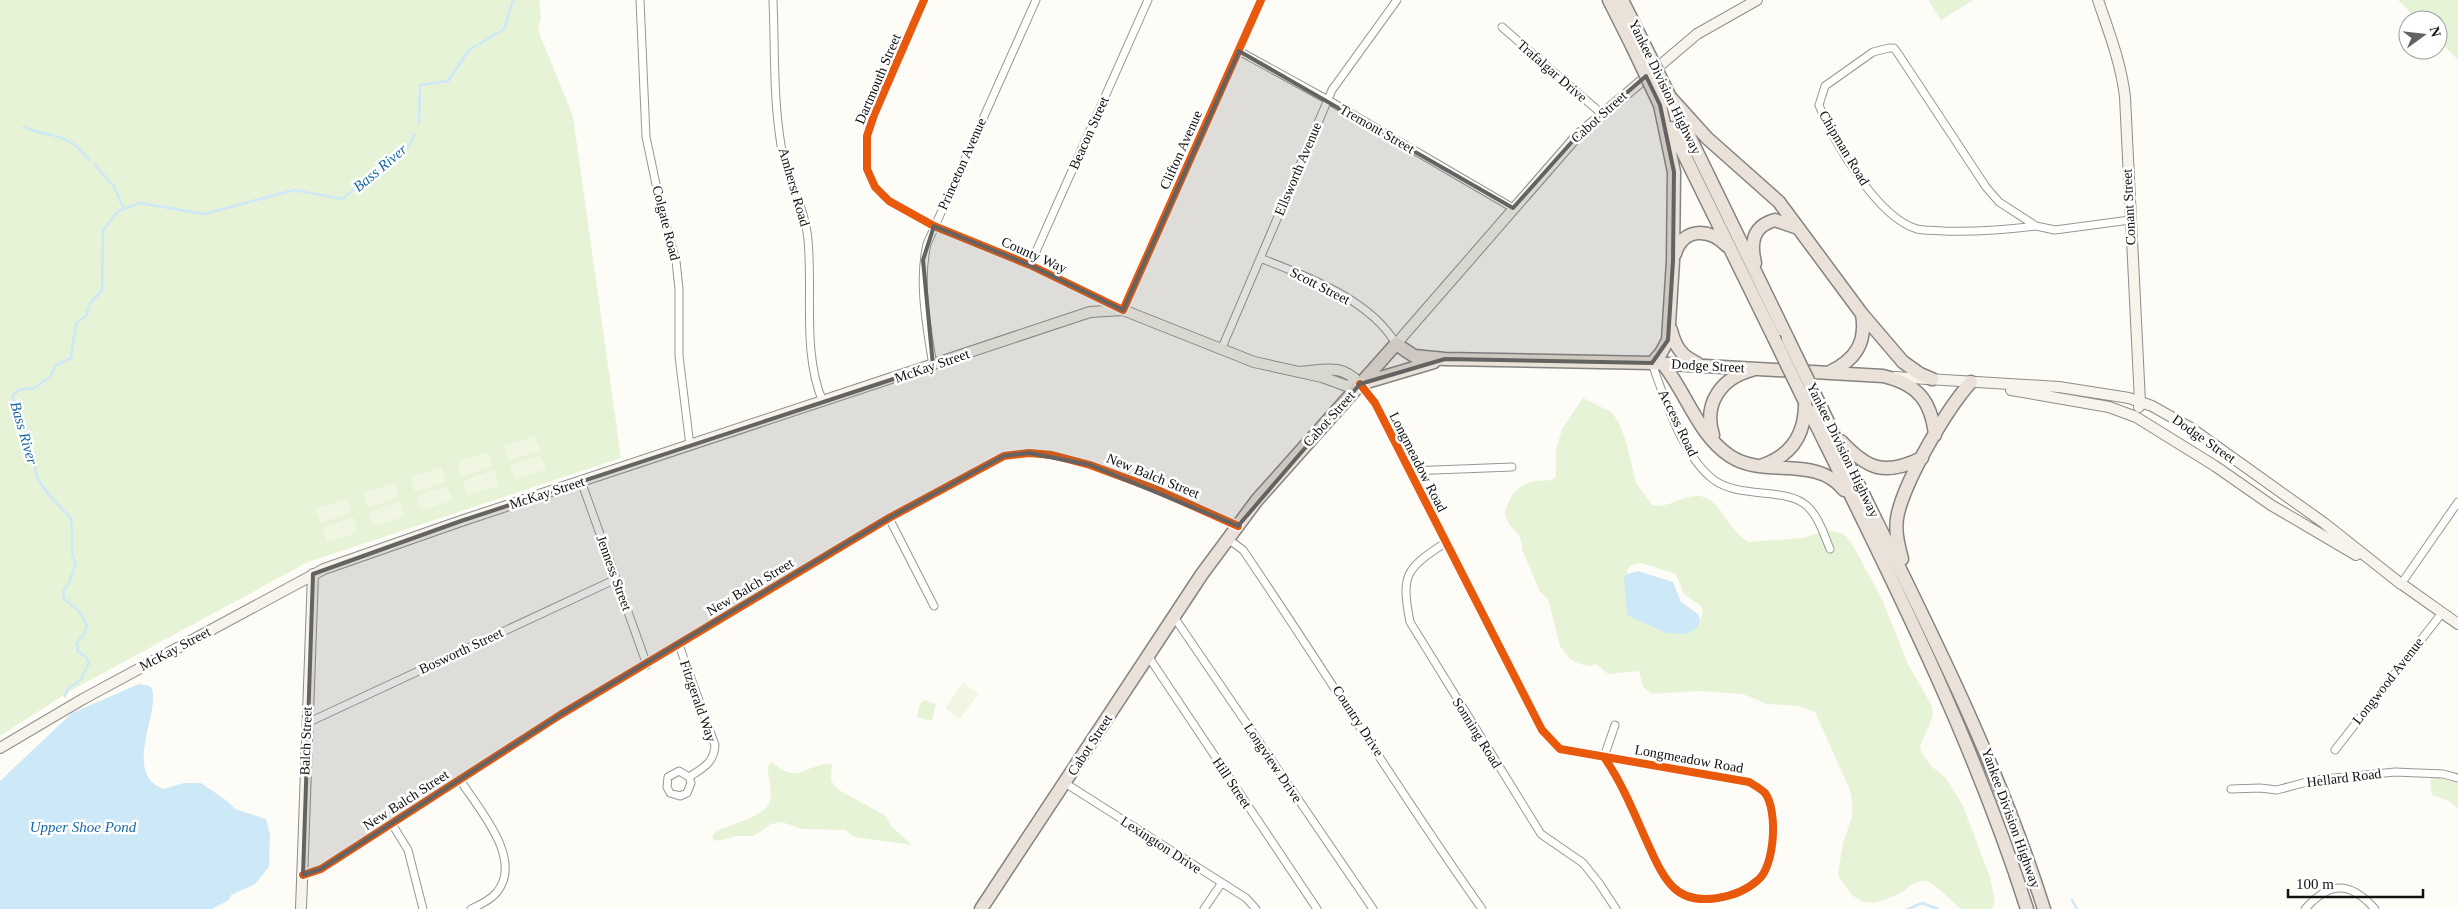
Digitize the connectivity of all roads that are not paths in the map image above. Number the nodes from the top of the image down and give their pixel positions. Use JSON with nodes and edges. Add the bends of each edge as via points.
{"nodes":[{"id":1,"x":640,"y":0,"type":"edge"},
{"id":2,"x":773,"y":0,"type":"edge"},
{"id":3,"x":924,"y":0,"type":"edge"},
{"id":4,"x":1036,"y":0,"type":"edge"},
{"id":5,"x":1148,"y":0,"type":"edge"},
{"id":6,"x":1262,"y":0,"type":"edge"},
{"id":7,"x":1397,"y":0,"type":"edge"},
{"id":8,"x":1609,"y":0,"type":"edge"},
{"id":9,"x":1622,"y":0,"type":"edge"},
{"id":10,"x":1757,"y":0,"type":"edge"},
{"id":11,"x":2098,"y":0,"type":"edge"},
{"id":12,"x":1502,"y":27,"type":"dead end"},
{"id":13,"x":1636,"y":42,"type":"junction"},
{"id":14,"x":1239,"y":51,"type":"junction"},
{"id":15,"x":1328,"y":100,"type":"junction"},
{"id":16,"x":1665,"y":101,"type":"junction"},
{"id":17,"x":1602,"y":114,"type":"junction"},
{"id":18,"x":1513,"y":208,"type":"junction"},
{"id":19,"x":2130,"y":220,"type":"junction"},
{"id":20,"x":934,"y":226,"type":"junction"},
{"id":21,"x":2036,"y":226,"type":"junction"},
{"id":22,"x":1798,"y":228,"type":"junction"},
{"id":23,"x":1732,"y":252,"type":"junction"},
{"id":24,"x":1260,"y":258,"type":"junction"},
{"id":25,"x":1673,"y":261,"type":"junction"},
{"id":26,"x":1030,"y":265,"type":"junction"},
{"id":27,"x":1760,"y":282,"type":"junction"},
{"id":28,"x":1123,"y":310,"type":"junction"},
{"id":29,"x":1862,"y":314,"type":"junction"},
{"id":30,"x":1670,"y":328,"type":"junction"},
{"id":31,"x":1396,"y":344,"type":"junction"},
{"id":32,"x":1221,"y":350,"type":"junction"},
{"id":33,"x":1445,"y":359,"type":"junction"},
{"id":34,"x":1658,"y":363,"type":"junction"},
{"id":35,"x":1702,"y":365,"type":"junction"},
{"id":36,"x":933,"y":366,"type":"junction"},
{"id":37,"x":1759,"y":368,"type":"junction"},
{"id":38,"x":1830,"y":372,"type":"junction"},
{"id":39,"x":1883,"y":376,"type":"junction"},
{"id":40,"x":1932,"y":379,"type":"junction"},
{"id":41,"x":1971,"y":382,"type":"junction"},
{"id":42,"x":1360,"y":384,"type":"junction"},
{"id":43,"x":822,"y":402,"type":"junction"},
{"id":44,"x":1805,"y":402,"type":"junction"},
{"id":45,"x":2140,"y":402,"type":"junction"},
{"id":46,"x":2136,"y":417,"type":"junction"},
{"id":47,"x":1833,"y":431,"type":"junction"},
{"id":48,"x":1935,"y":435,"type":"junction"},
{"id":49,"x":1715,"y":442,"type":"junction"},
{"id":50,"x":690,"y":446,"type":"junction"},
{"id":51,"x":1922,"y":458,"type":"junction"},
{"id":52,"x":1761,"y":466,"type":"junction"},
{"id":53,"x":1512,"y":467,"type":"dead end"},
{"id":54,"x":1409,"y":471,"type":"junction"},
{"id":55,"x":581,"y":481,"type":"junction"},
{"id":56,"x":2458,"y":502,"type":"edge"},
{"id":57,"x":889,"y":518,"type":"junction"},
{"id":58,"x":1864,"y":522,"type":"junction"},
{"id":59,"x":1238,"y":526,"type":"junction"},
{"id":60,"x":1228,"y":539,"type":"junction"},
{"id":61,"x":1445,"y":543,"type":"junction"},
{"id":62,"x":1830,"y":549,"type":"dead end"},
{"id":63,"x":313,"y":574,"type":"junction"},
{"id":64,"x":616,"y":579,"type":"junction"},
{"id":65,"x":2401,"y":584,"type":"junction"},
{"id":66,"x":934,"y":606,"type":"dead end"},
{"id":67,"x":1919,"y":606,"type":"junction"},
{"id":68,"x":2442,"y":612,"type":"junction"},
{"id":69,"x":1174,"y":617,"type":"junction"},
{"id":70,"x":2458,"y":624,"type":"edge"},
{"id":71,"x":678,"y":645,"type":"junction"},
{"id":72,"x":1148,"y":656,"type":"junction"},
{"id":73,"x":647,"y":665,"type":"junction"},
{"id":74,"x":307,"y":723,"type":"junction"},
{"id":75,"x":1615,"y":725,"type":"dead end"},
{"id":76,"x":0,"y":748,"type":"edge"},
{"id":77,"x":2335,"y":750,"type":"dead end"},
{"id":78,"x":1604,"y":757,"type":"junction"},
{"id":79,"x":689,"y":777,"type":"dead end"},
{"id":80,"x":2458,"y":778,"type":"edge"},
{"id":81,"x":460,"y":780,"type":"junction"},
{"id":82,"x":1065,"y":783,"type":"junction"},
{"id":83,"x":2231,"y":788,"type":"dead end"},
{"id":84,"x":392,"y":824,"type":"junction"},
{"id":85,"x":303,"y":875,"type":"junction"},
{"id":86,"x":1221,"y":884,"type":"junction"},
{"id":87,"x":301,"y":909,"type":"edge"},
{"id":88,"x":423,"y":909,"type":"edge"},
{"id":89,"x":471,"y":909,"type":"edge"},
{"id":90,"x":981,"y":909,"type":"edge"},
{"id":91,"x":1204,"y":909,"type":"edge"},
{"id":92,"x":1256,"y":909,"type":"edge"},
{"id":93,"x":1317,"y":909,"type":"edge"},
{"id":94,"x":1373,"y":909,"type":"edge"},
{"id":95,"x":1482,"y":909,"type":"edge"},
{"id":96,"x":1616,"y":909,"type":"edge"},
{"id":97,"x":2027,"y":909,"type":"edge"},
{"id":98,"x":2044,"y":909,"type":"edge"},
{"id":99,"x":2305,"y":909,"type":"edge"},
{"id":100,"x":2375,"y":909,"type":"edge"}],
"edges":[{"from":1,"to":50,"type":"street","name":"Colgate Road","via":[[646,137],[676,261],[680,356]]},
{"from":2,"to":43,"type":"street","name":"Amherst Road","via":[[780,144],[808,238],[813,369]]},
{"from":3,"to":20,"type":"street","name":"Dartmouth Street","via":[[874,115],[866,157],[874,187],[889,200]]},
{"from":4,"to":20,"type":"street","name":"Princeton Avenue"},
{"from":5,"to":26,"type":"street","name":"Beacon Street"},
{"from":6,"to":14,"type":"street","name":"Clifton Avenue"},
{"from":7,"to":15,"type":"street","name":"Ellsworth Avenue"},
{"from":8,"to":13,"type":"highway","name":"Yankee Division Highway"},
{"from":9,"to":13,"type":"highway","name":"Yankee Division Highway"},
{"from":10,"to":17,"type":"main road","name":"Cabot Street","via":[[1697,34]]},
{"from":11,"to":19,"type":"main road","name":"Conant Street","via":[[2123,79]]},
{"from":12,"to":17,"type":"street","name":"Trafalgar Drive"},
{"from":13,"to":16,"type":"highway","name":"Yankee Division Highway","bridge":true},
{"from":14,"to":15,"type":"street","name":"Tremont Street"},
{"from":14,"to":28,"type":"street","name":"Clifton Avenue"},
{"from":15,"to":18,"type":"street","name":"Tremont Street"},
{"from":15,"to":24,"type":"street","name":"Ellsworth Avenue"},
{"from":16,"to":22,"type":"highway","via":[[1771,194]]},
{"from":16,"to":23,"type":"highway","name":"Yankee Division Highway"},
{"from":16,"to":25,"type":"highway","via":[[1674,172]]},
{"from":16,"to":27,"type":"highway","name":"Yankee Division Highway"},
{"from":17,"to":18,"type":"main road","name":"Cabot Street","via":[[1566,147]]},
{"from":18,"to":31,"type":"main road","name":"Cabot Street"},
{"from":19,"to":21,"type":"street","name":"Chipman Road","via":[[2055,230]]},
{"from":19,"to":45,"type":"main road","name":"Conant Street"},
{"from":20,"to":26,"type":"street","name":"County Way"},
{"from":20,"to":36,"type":"street","name":"Princeton Avenue","via":[[923,260]]},
{"from":21,"to":21,"type":"street","name":"Chipman Road","via":[[1983,232],[1918,229],[1894,217],[1860,178],[1822,114],[1819,105],[1825,86],[1873,52],[1894,48],[1986,187],[1999,202]]},
{"from":22,"to":27,"type":"highway","via":[[1775,220],[1760,226],[1755,232],[1752,248]]},
{"from":22,"to":29,"type":"highway"},
{"from":23,"to":25,"type":"highway","via":[[1717,237],[1694,232],[1682,240]]},
{"from":23,"to":44,"type":"highway","name":"Yankee Division Highway","bridge":true},
{"from":24,"to":31,"type":"street","name":"Scott Street","via":[[1308,277],[1346,297],[1388,329]]},
{"from":24,"to":32,"type":"street","name":"Ellsworth Avenue"},
{"from":25,"to":30,"type":"highway"},
{"from":26,"to":28,"type":"street","name":"County Way"},
{"from":27,"to":47,"type":"highway","name":"Yankee Division Highway","bridge":true},
{"from":28,"to":32,"type":"main road","name":"County Way"},
{"from":28,"to":36,"type":"main road","name":"McKay Street","via":[[1090,312]]},
{"from":29,"to":38,"type":"highway","via":[[1864,334],[1858,350],[1846,363]]},
{"from":29,"to":40,"type":"highway","via":[[1903,362]]},
{"from":30,"to":34,"type":"highway"},
{"from":30,"to":35,"type":"highway","via":[[1677,348],[1684,356]]},
{"from":31,"to":33,"type":"highway","name":"Dodge Street","via":[[1414,356]]},
{"from":31,"to":42,"type":"highway","name":"Cabot Street"},
{"from":32,"to":42,"type":"main road","name":"County Way","via":[[1262,365],[1299,372],[1342,370]]},
{"from":33,"to":34,"type":"highway","name":"Dodge Street"},
{"from":33,"to":42,"type":"highway","name":"Dodge Street"},
{"from":34,"to":35,"type":"highway","name":"Dodge Street"},
{"from":34,"to":49,"type":"highway"},
{"from":34,"to":62,"type":"street","name":"Access Road","via":[[1672,414],[1688,447],[1708,474],[1731,488],[1802,501],[1815,515]]},
{"from":35,"to":37,"type":"highway","name":"Dodge Street"},
{"from":36,"to":43,"type":"main road","name":"McKay Street"},
{"from":37,"to":38,"type":"highway","name":"Dodge Street"},
{"from":37,"to":49,"type":"highway","via":[[1735,377],[1719,389],[1710,414]]},
{"from":38,"to":39,"type":"highway","name":"Dodge Street"},
{"from":39,"to":40,"type":"main road","name":"Dodge Street"},
{"from":39,"to":48,"type":"highway","via":[[1906,383],[1921,396],[1931,412]]},
{"from":40,"to":41,"type":"main road","name":"Dodge Street"},
{"from":41,"to":45,"type":"main road","name":"Dodge Street","via":[[2060,387]]},
{"from":41,"to":46,"type":"main road","name":"Dodge Street","via":[[2109,408]]},
{"from":41,"to":48,"type":"highway"},
{"from":42,"to":54,"type":"street","name":"Longmeadow Road","via":[[1372,399]]},
{"from":42,"to":59,"type":"highway","name":"Cabot Street"},
{"from":43,"to":50,"type":"main road","name":"McKay Street"},
{"from":44,"to":52,"type":"highway","via":[[1804,422],[1796,443],[1781,456]]},
{"from":44,"to":58,"type":"highway","name":"Yankee Division Highway"},
{"from":45,"to":46,"type":"main road","name":"Conant Street"},
{"from":45,"to":65,"type":"main road","name":"Dodge Street","via":[[2173,416],[2191,428],[2324,523]]},
{"from":46,"to":65,"type":"main road","name":"Dodge Street"},
{"from":47,"to":51,"type":"highway","via":[[1861,460],[1880,468],[1902,466]]},
{"from":47,"to":67,"type":"highway","name":"Yankee Division Highway"},
{"from":48,"to":51,"type":"highway"},
{"from":49,"to":52,"type":"highway","via":[[1741,462]]},
{"from":50,"to":55,"type":"main road","name":"McKay Street"},
{"from":51,"to":67,"type":"highway","via":[[1902,501],[1896,526],[1900,552]]},
{"from":52,"to":58,"type":"highway","via":[[1812,470],[1828,476],[1841,486]]},
{"from":53,"to":54,"type":"street"},
{"from":54,"to":61,"type":"street","name":"Longmeadow Road"},
{"from":55,"to":63,"type":"main road","name":"McKay Street"},
{"from":55,"to":64,"type":"street","name":"Jenness Street"},
{"from":56,"to":65,"type":"street"},
{"from":57,"to":59,"type":"street","name":"New Balch Street","via":[[1004,456],[1029,453],[1090,465],[1155,489]]},
{"from":57,"to":66,"type":"street"},
{"from":57,"to":71,"type":"street","name":"New Balch Street"},
{"from":58,"to":97,"type":"highway","name":"Yankee Division Highway","via":[[1973,760]]},
{"from":59,"to":60,"type":"highway","name":"Cabot Street"},
{"from":60,"to":69,"type":"highway","name":"Cabot Street"},
{"from":60,"to":95,"type":"street","name":"Country Drive","via":[[1243,550]]},
{"from":61,"to":78,"type":"street","name":"Longmeadow Road","via":[[1542,730],[1560,749]]},
{"from":61,"to":96,"type":"street","name":"Sonning Road","via":[[1413,566],[1406,579],[1410,622],[1541,834],[1583,863]]},
{"from":63,"to":74,"type":"main road","name":"Balch Street"},
{"from":63,"to":76,"type":"main road","name":"McKay Street"},
{"from":64,"to":73,"type":"street","name":"Jenness Street"},
{"from":64,"to":74,"type":"street","name":"Bosworth Street"},
{"from":65,"to":68,"type":"main road","name":"Dodge Street"},
{"from":67,"to":98,"type":"highway","name":"Yankee Division Highway","via":[[1977,728]]},
{"from":68,"to":70,"type":"main road","name":"Dodge Street"},
{"from":68,"to":77,"type":"street","name":"Longwood Avenue"},
{"from":69,"to":72,"type":"highway","name":"Cabot Street"},
{"from":69,"to":94,"type":"street","name":"Longview Drive"},
{"from":71,"to":73,"type":"street","name":"New Balch Street"},
{"from":71,"to":79,"type":"street","name":"Fitzgerald Way","via":[[714,745],[710,762]]},
{"from":72,"to":82,"type":"highway","name":"Cabot Street"},
{"from":72,"to":93,"type":"street","name":"Hill Street"},
{"from":73,"to":81,"type":"street","name":"New Balch Street","via":[[560,715]]},
{"from":74,"to":85,"type":"main road","name":"Balch Street"},
{"from":75,"to":78,"type":"street"},
{"from":78,"to":78,"type":"street","name":"Longmeadow Road","via":[[1749,782],[1765,793],[1774,835],[1760,880],[1712,899],[1690,898],[1674,888],[1656,861]]},
{"from":80,"to":83,"type":"street","name":"Hellard Road","via":[[2443,774],[2395,772],[2314,780],[2277,790]]},
{"from":81,"to":84,"type":"street","name":"New Balch Street"},
{"from":81,"to":89,"type":"street","via":[[498,839],[507,868],[506,878],[496,893]]},
{"from":82,"to":86,"type":"street","name":"Lexington Drive"},
{"from":82,"to":90,"type":"highway","name":"Cabot Street"},
{"from":84,"to":85,"type":"street","name":"New Balch Street","via":[[321,869]]},
{"from":84,"to":88,"type":"street","via":[[408,850]]},
{"from":85,"to":87,"type":"main road","name":"Balch Street"},
{"from":86,"to":91,"type":"street"},
{"from":86,"to":92,"type":"street","name":"Lexington Drive","via":[[1246,898]]},
{"from":99,"to":100,"type":"street","via":[[2325,892],[2346,887],[2356,890]]}]}
